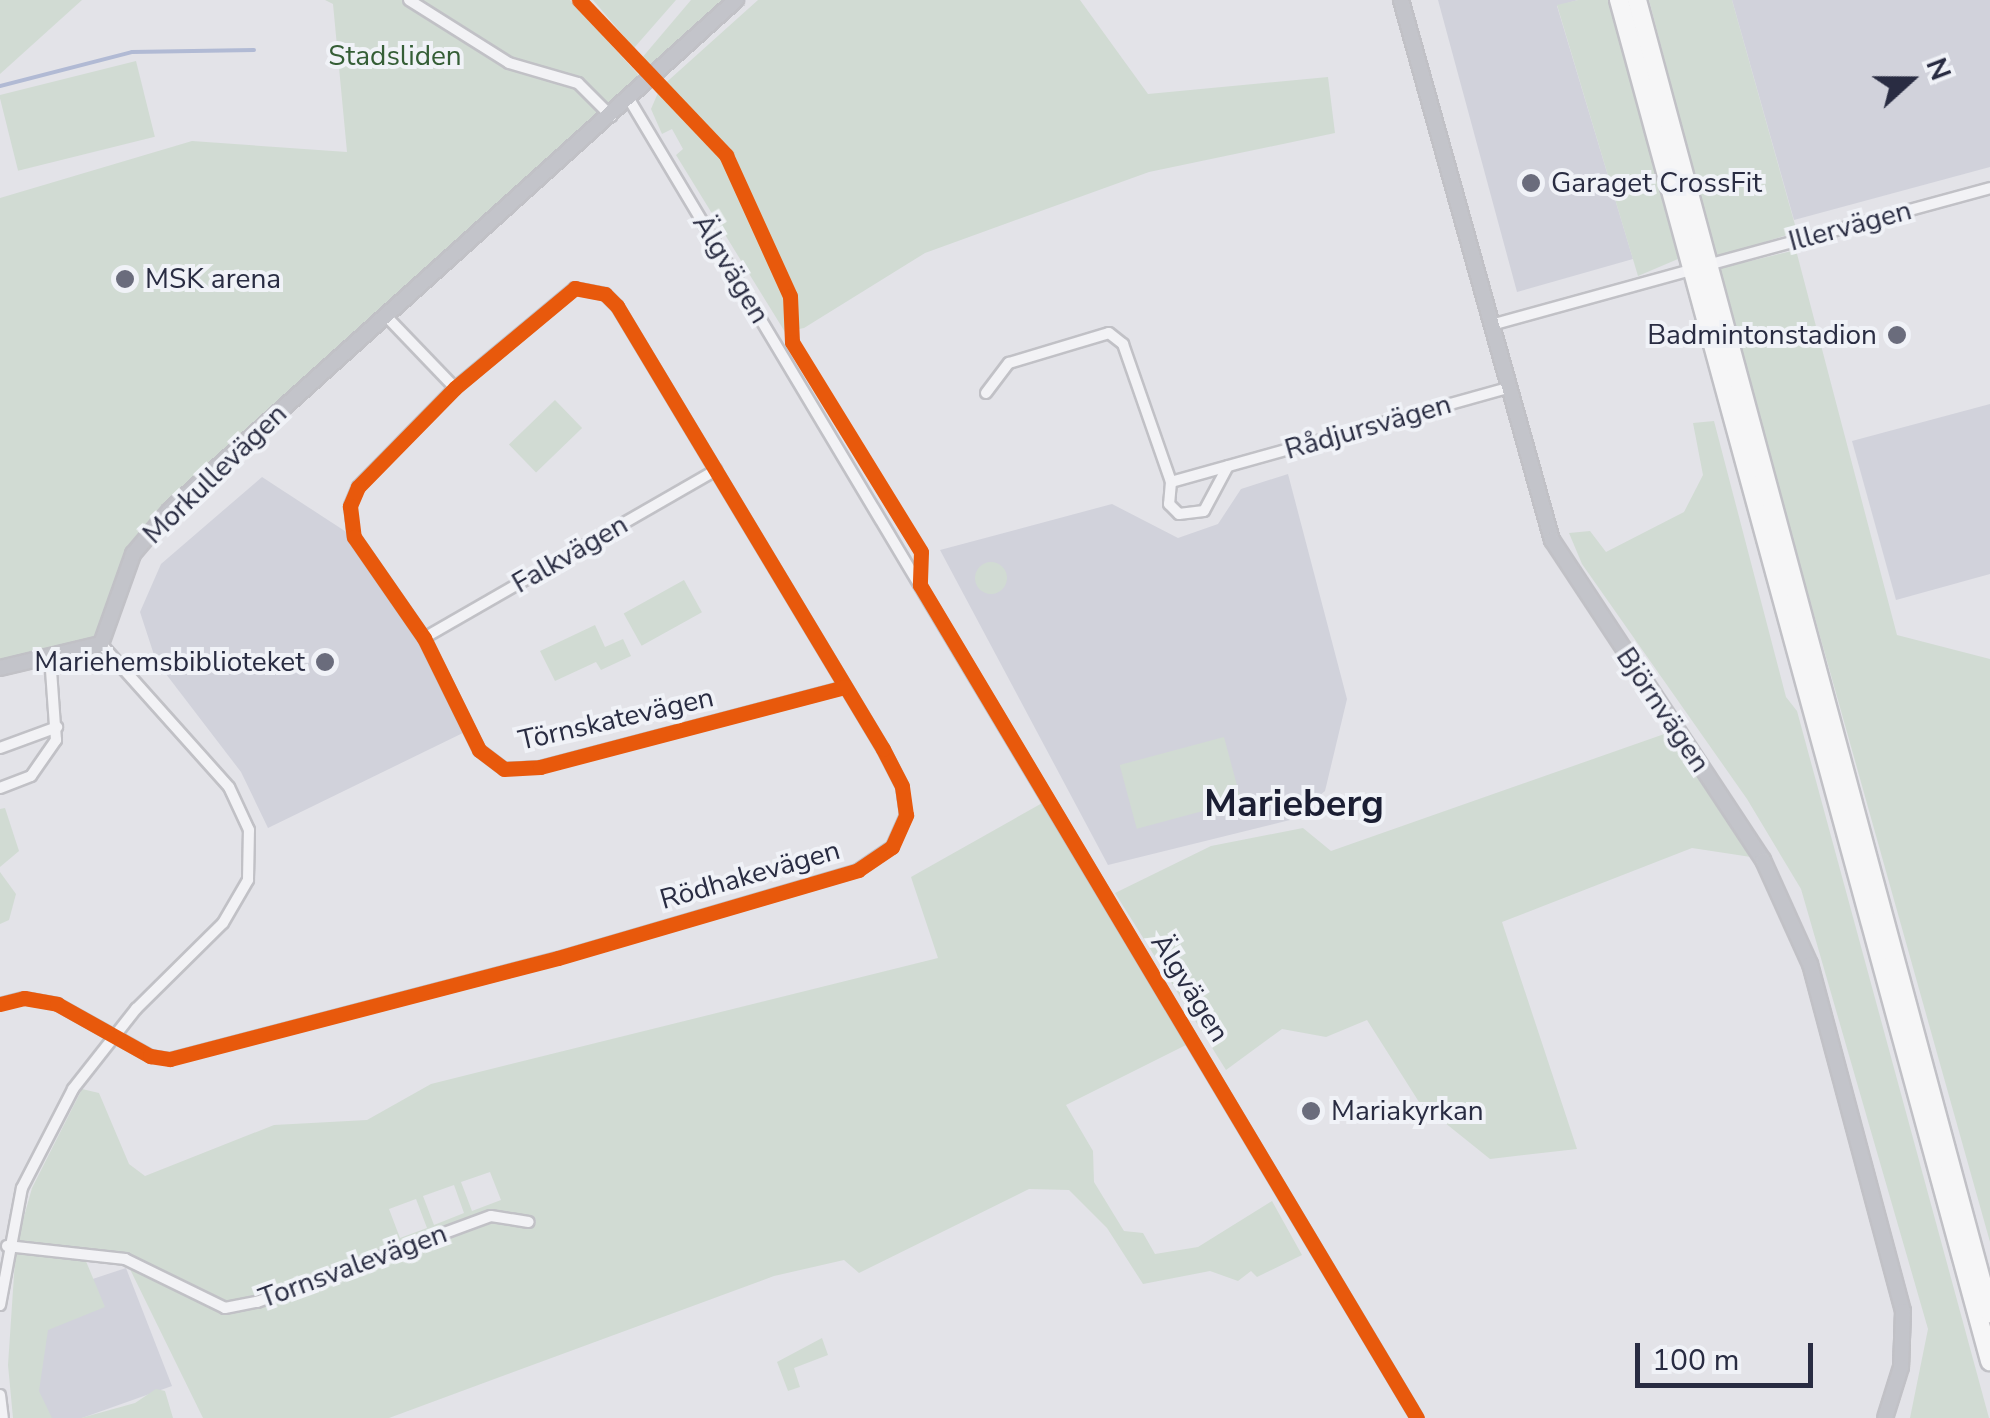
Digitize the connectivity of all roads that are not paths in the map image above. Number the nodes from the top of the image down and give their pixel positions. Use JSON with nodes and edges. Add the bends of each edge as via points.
{"nodes":[{"id":1,"x":410,"y":0,"type":"edge"},
{"id":2,"x":736,"y":0,"type":"edge"},
{"id":3,"x":1402,"y":0,"type":"edge"},
{"id":4,"x":1619,"y":0,"type":"edge"},
{"id":5,"x":1637,"y":0,"type":"edge"},
{"id":6,"x":630,"y":100,"type":"junction"},
{"id":7,"x":610,"y":116,"type":"junction"},
{"id":8,"x":1990,"y":188,"type":"edge"},
{"id":9,"x":1711,"y":264,"type":"dead end"},
{"id":10,"x":1684,"y":272,"type":"dead end"},
{"id":11,"x":386,"y":316,"type":"junction"},
{"id":12,"x":1491,"y":324,"type":"junction"},
{"id":13,"x":455,"y":388,"type":"junction"},
{"id":14,"x":1508,"y":388,"type":"junction"},
{"id":15,"x":986,"y":394,"type":"dead end"},
{"id":16,"x":1228,"y":466,"type":"junction"},
{"id":17,"x":716,"y":470,"type":"junction"},
{"id":18,"x":1171,"y":482,"type":"junction"},
{"id":19,"x":424,"y":638,"type":"junction"},
{"id":20,"x":101,"y":644,"type":"junction"},
{"id":21,"x":50,"y":657,"type":"junction"},
{"id":22,"x":0,"y":668,"type":"edge"},
{"id":23,"x":845,"y":687,"type":"junction"},
{"id":24,"x":57,"y":727,"type":"junction"},
{"id":25,"x":0,"y":748,"type":"edge"},
{"id":26,"x":0,"y":788,"type":"edge"},
{"id":27,"x":0,"y":1004,"type":"edge"},
{"id":28,"x":114,"y":1034,"type":"junction"},
{"id":29,"x":529,"y":1222,"type":"dead end"},
{"id":30,"x":7,"y":1246,"type":"junction"},
{"id":31,"x":0,"y":1304,"type":"edge"},
{"id":32,"x":1990,"y":1313,"type":"edge"},
{"id":33,"x":1990,"y":1361,"type":"edge"},
{"id":34,"x":0,"y":1394,"type":"edge"},
{"id":35,"x":3,"y":1418,"type":"edge"},
{"id":36,"x":1416,"y":1418,"type":"edge"},
{"id":37,"x":1885,"y":1418,"type":"edge"}],
"edges":[{"from":1,"to":7,"type":"street","via":[[509,63],[578,83]]},
{"from":2,"to":6,"type":"street","name":"Morkullevägen"},
{"from":3,"to":12,"type":"street","name":"Björnvägen"},
{"from":4,"to":33,"type":"highway"},
{"from":5,"to":32,"type":"highway"},
{"from":6,"to":7,"type":"street","name":"Morkullevägen"},
{"from":6,"to":36,"type":"street","name":"Älgvägen"},
{"from":7,"to":11,"type":"street","name":"Morkullevägen"},
{"from":8,"to":9,"type":"street","name":"Illervägen"},
{"from":10,"to":12,"type":"street"},
{"from":11,"to":13,"type":"street"},
{"from":11,"to":20,"type":"street","name":"Morkullevägen","via":[[152,528],[116,588]]},
{"from":12,"to":14,"type":"street","name":"Björnvägen"},
{"from":13,"to":17,"type":"street","name":"Rödhakevägen","via":[[560,296],[590,289],[617,306]]},
{"from":13,"to":19,"type":"street","name":"Törnskatevägen","via":[[358,487],[350,506],[354,537]]},
{"from":14,"to":16,"type":"street","name":"Rådjursvägen"},
{"from":14,"to":37,"type":"street","name":"Björnvägen","via":[[1552,540],[1744,830],[1798,928],[1903,1312],[1901,1367]]},
{"from":15,"to":18,"type":"street","via":[[1009,362],[1031,352],[1096,334],[1118,338]]},
{"from":16,"to":18,"type":"street","name":"Rådjursvägen"},
{"from":16,"to":18,"type":"street","via":[[1209,504],[1192,517],[1170,504]]},
{"from":17,"to":19,"type":"street","name":"Falkvägen"},
{"from":17,"to":23,"type":"street","name":"Rödhakevägen"},
{"from":19,"to":23,"type":"street","name":"Törnskatevägen","via":[[479,750],[514,770]]},
{"from":20,"to":21,"type":"street"},
{"from":20,"to":28,"type":"street","via":[[229,786],[252,847],[248,880],[222,924]]},
{"from":21,"to":22,"type":"street"},
{"from":21,"to":24,"type":"street"},
{"from":23,"to":28,"type":"street","name":"Rödhakevägen","via":[[902,786],[906,815],[892,847],[858,870],[198,1054],[150,1056]]},
{"from":24,"to":25,"type":"street"},
{"from":24,"to":26,"type":"street","via":[[42,765]]},
{"from":27,"to":28,"type":"street","name":"Rödhakevägen","via":[[24,998],[58,1004]]},
{"from":28,"to":30,"type":"street","via":[[42,1147]]},
{"from":29,"to":30,"type":"street","name":"Tornsvalevägen","via":[[490,1216],[225,1308],[125,1259]]},
{"from":30,"to":31,"type":"street"},
{"from":34,"to":35,"type":"street"}]}
